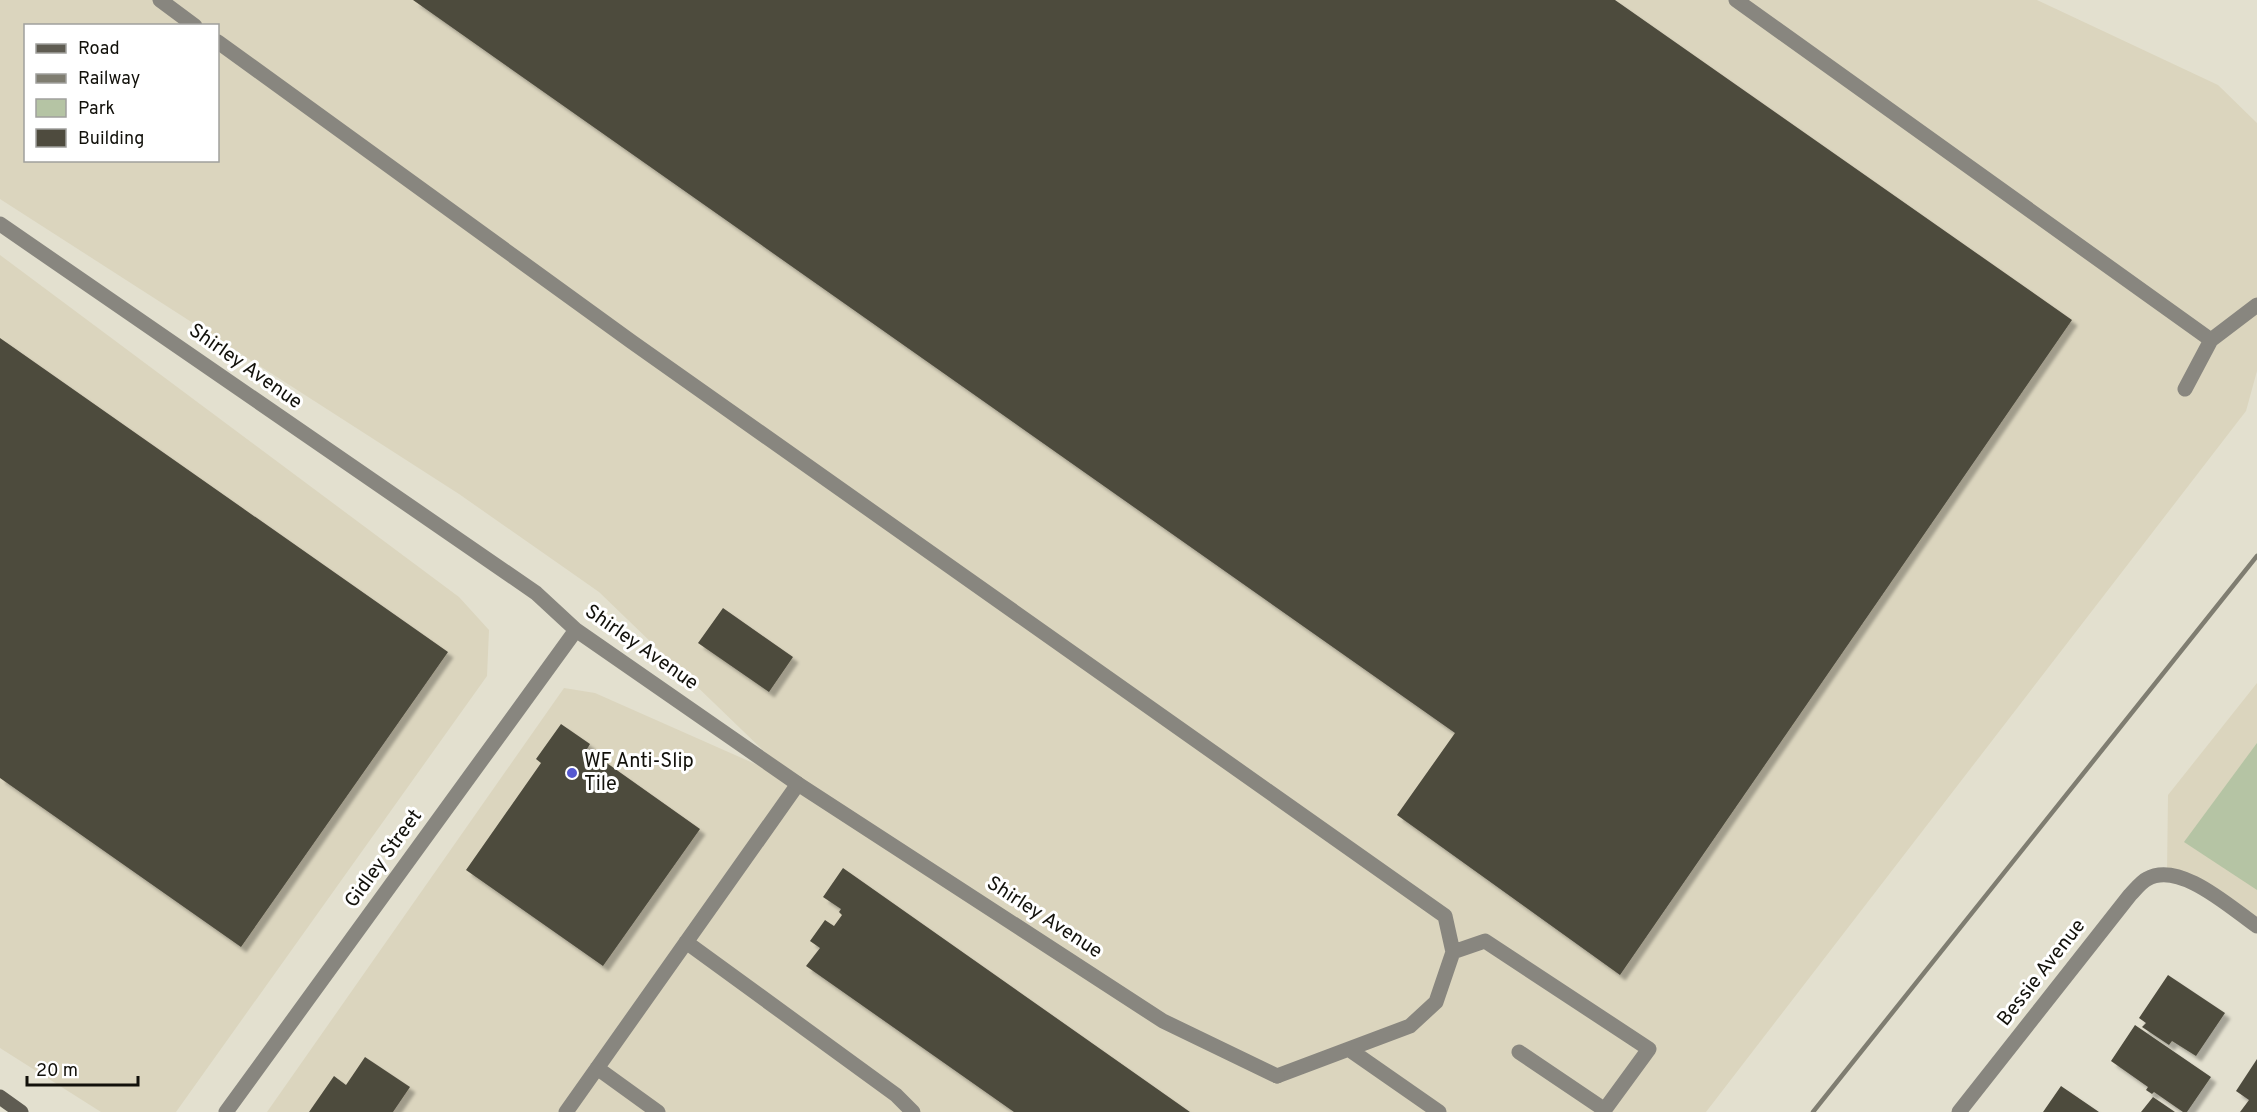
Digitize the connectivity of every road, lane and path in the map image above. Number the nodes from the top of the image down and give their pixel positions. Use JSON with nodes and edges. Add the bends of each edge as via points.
{"nodes":[{"id":1,"x":160,"y":0,"type":"edge"},
{"id":2,"x":1736,"y":0,"type":"edge"},
{"id":3,"x":192,"y":24,"type":"edge"},
{"id":4,"x":219,"y":43,"type":"edge"},
{"id":5,"x":0,"y":224,"type":"edge"},
{"id":6,"x":2257,"y":305,"type":"edge"},
{"id":7,"x":2211,"y":340,"type":"junction"},
{"id":8,"x":2185,"y":389,"type":"dead end"},
{"id":9,"x":576,"y":630,"type":"junction"},
{"id":10,"x":798,"y":784,"type":"junction"},
{"id":11,"x":2257,"y":926,"type":"edge"},
{"id":12,"x":686,"y":942,"type":"junction"},
{"id":13,"x":1454,"y":952,"type":"junction"},
{"id":14,"x":1350,"y":1050,"type":"junction"},
{"id":15,"x":1519,"y":1053,"type":"dead end"},
{"id":16,"x":597,"y":1068,"type":"junction"},
{"id":17,"x":0,"y":1096,"type":"edge"},
{"id":18,"x":1604,"y":1111,"type":"edge"},
{"id":19,"x":21,"y":1112,"type":"edge"},
{"id":20,"x":226,"y":1112,"type":"edge"},
{"id":21,"x":566,"y":1112,"type":"edge"},
{"id":22,"x":658,"y":1112,"type":"edge"},
{"id":23,"x":913,"y":1112,"type":"edge"},
{"id":24,"x":1439,"y":1112,"type":"edge"},
{"id":25,"x":1959,"y":1112,"type":"edge"}],
"edges":[{"from":1,"to":3,"type":"street"},
{"from":2,"to":7,"type":"street"},
{"from":4,"to":13,"type":"street","via":[[642,349],[1445,916]]},
{"from":5,"to":9,"type":"street","name":"Shirley Avenue","via":[[536,593]]},
{"from":6,"to":7,"type":"street"},
{"from":7,"to":8,"type":"street"},
{"from":9,"to":10,"type":"street","name":"Shirley Avenue"},
{"from":9,"to":20,"type":"street","name":"Gidley Street"},
{"from":10,"to":12,"type":"street"},
{"from":10,"to":14,"type":"street","name":"Shirley Avenue","via":[[1162,1021],[1277,1076]]},
{"from":11,"to":25,"type":"street","name":"Bessie Avenue","via":[[2188,880],[2167,873],[2147,879],[2130,895]]},
{"from":12,"to":16,"type":"street"},
{"from":12,"to":23,"type":"street","via":[[896,1095]]},
{"from":13,"to":14,"type":"street","via":[[1436,1002],[1410,1026]]},
{"from":13,"to":18,"type":"street","via":[[1485,941],[1649,1050]]},
{"from":14,"to":24,"type":"street"},
{"from":15,"to":18,"type":"street"},
{"from":16,"to":21,"type":"street"},
{"from":16,"to":22,"type":"street"},
{"from":17,"to":19,"type":"main road"}]}
